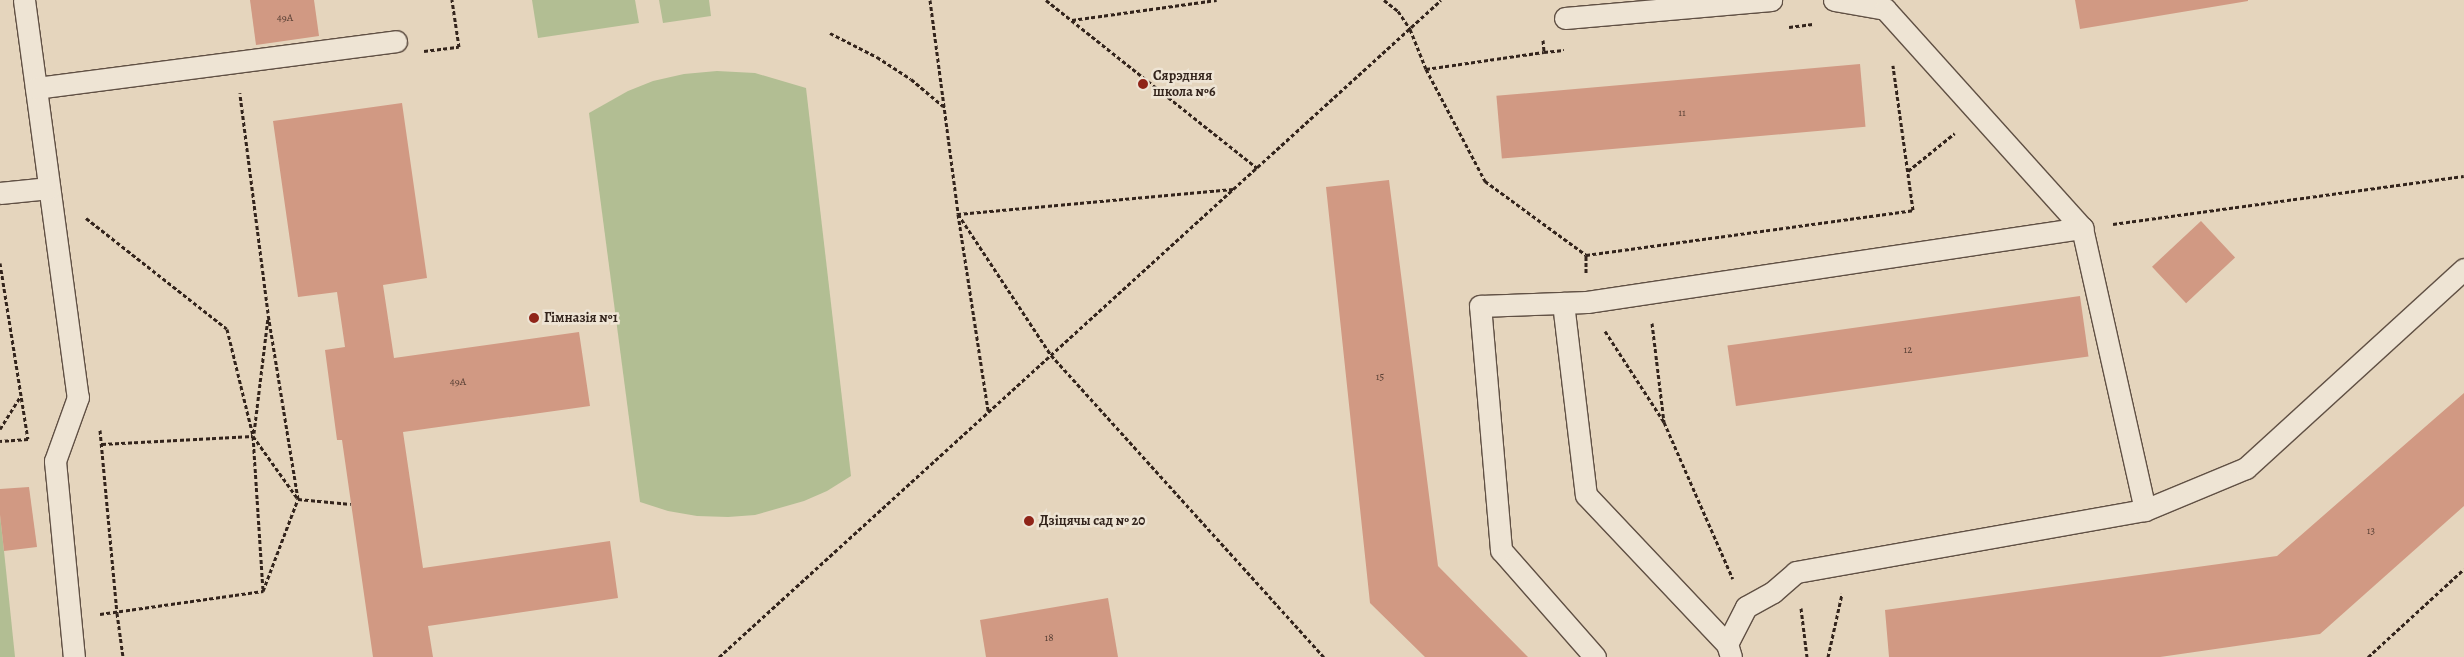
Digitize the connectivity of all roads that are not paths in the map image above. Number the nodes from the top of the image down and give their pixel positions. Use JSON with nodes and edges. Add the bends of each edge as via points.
{"nodes":[{"id":1,"x":24,"y":0,"type":"edge"},
{"id":2,"x":1771,"y":0,"type":"edge"},
{"id":3,"x":1834,"y":0,"type":"edge"},
{"id":4,"x":1565,"y":18,"type":"dead end"},
{"id":5,"x":396,"y":41,"type":"dead end"},
{"id":6,"x":36,"y":88,"type":"junction"},
{"id":7,"x":49,"y":188,"type":"junction"},
{"id":8,"x":0,"y":193,"type":"edge"},
{"id":9,"x":2082,"y":228,"type":"junction"},
{"id":10,"x":2464,"y":269,"type":"edge"},
{"id":11,"x":1563,"y":303,"type":"junction"},
{"id":12,"x":2146,"y":510,"type":"junction"},
{"id":13,"x":1729,"y":651,"type":"edge"},
{"id":14,"x":74,"y":657,"type":"edge"},
{"id":15,"x":1595,"y":657,"type":"edge"}],
"edges":[{"from":1,"to":6,"type":"lane"},
{"from":2,"to":4,"type":"lane"},
{"from":3,"to":9,"type":"lane","via":[[1885,9]]},
{"from":5,"to":6,"type":"lane"},
{"from":6,"to":7,"type":"lane"},
{"from":7,"to":8,"type":"lane"},
{"from":7,"to":14,"type":"lane","via":[[78,397],[55,461]]},
{"from":9,"to":11,"type":"lane"},
{"from":9,"to":12,"type":"lane"},
{"from":10,"to":12,"type":"lane","via":[[2246,468]]},
{"from":11,"to":13,"type":"lane","via":[[1586,495]]},
{"from":11,"to":15,"type":"lane","via":[[1480,306],[1501,550]]},
{"from":12,"to":13,"type":"lane","via":[[1796,572],[1773,592],[1746,607]]}]}
